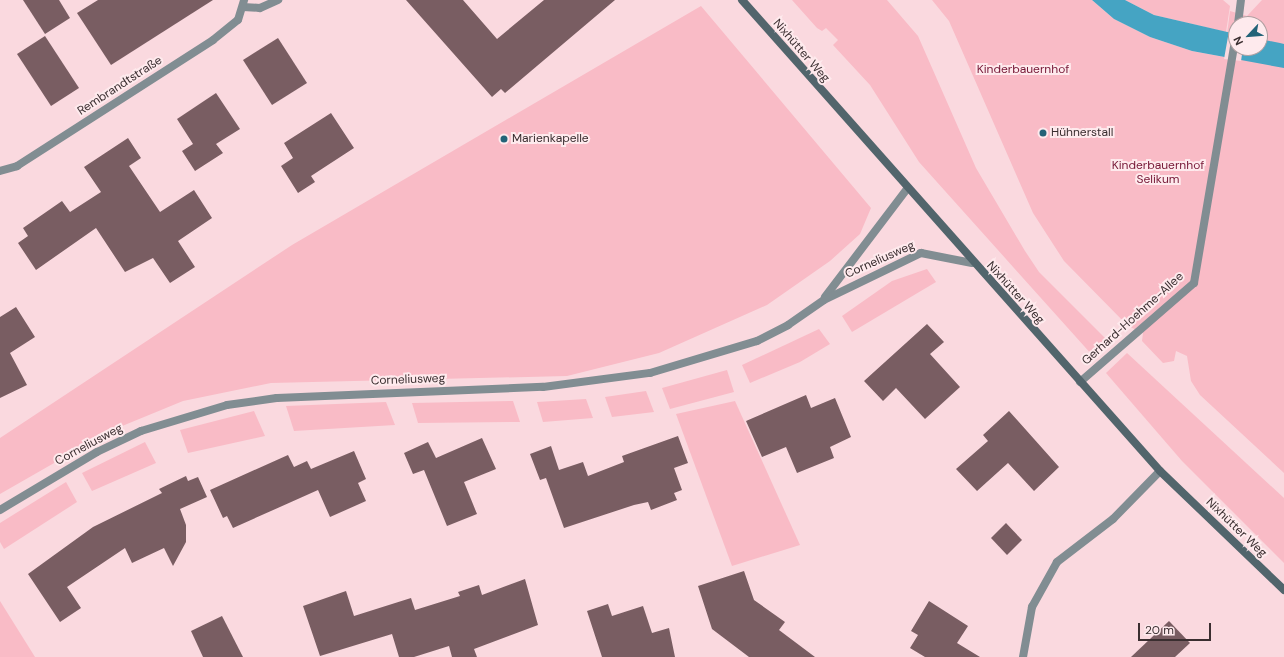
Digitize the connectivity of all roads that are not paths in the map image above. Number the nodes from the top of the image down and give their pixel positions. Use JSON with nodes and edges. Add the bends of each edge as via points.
{"nodes":[{"id":1,"x":278,"y":0,"type":"edge"},
{"id":2,"x":742,"y":0,"type":"edge"},
{"id":3,"x":1241,"y":0,"type":"edge"},
{"id":4,"x":244,"y":4,"type":"edge"},
{"id":5,"x":1239,"y":16,"type":"edge"},
{"id":6,"x":1232,"y":56,"type":"edge"},
{"id":7,"x":0,"y":171,"type":"edge"},
{"id":8,"x":907,"y":189,"type":"junction"},
{"id":9,"x":972,"y":263,"type":"junction"},
{"id":10,"x":824,"y":300,"type":"junction"},
{"id":11,"x":1080,"y":382,"type":"junction"},
{"id":12,"x":1160,"y":471,"type":"junction"},
{"id":13,"x":0,"y":510,"type":"edge"},
{"id":14,"x":1284,"y":590,"type":"edge"},
{"id":15,"x":1023,"y":657,"type":"edge"}],
"edges":[{"from":1,"to":4,"type":"street","name":"Rembrandtstraße","via":[[260,8]]},
{"from":2,"to":8,"type":"main road","name":"Nixhütter Weg"},
{"from":3,"to":5,"type":"street"},
{"from":4,"to":7,"type":"street","name":"Rembrandtstraße","via":[[238,20],[213,40],[17,166]]},
{"from":6,"to":11,"type":"street","name":"Gerhard-Hoehme-Allee","via":[[1194,283]]},
{"from":8,"to":9,"type":"main road","name":"Nixhütter Weg"},
{"from":8,"to":10,"type":"street","name":"Corneliusweg"},
{"from":9,"to":10,"type":"street","name":"Corneliusweg","via":[[921,253]]},
{"from":9,"to":11,"type":"main road","name":"Nixhütter Weg"},
{"from":10,"to":13,"type":"street","name":"Corneliusweg","via":[[788,325],[726,353],[600,382],[277,398],[212,409],[133,434]]},
{"from":11,"to":12,"type":"main road","name":"Nixhütter Weg"},
{"from":12,"to":14,"type":"main road","name":"Nixhütter Weg"},
{"from":12,"to":15,"type":"street","via":[[1113,519],[1057,562],[1032,607]]}]}
